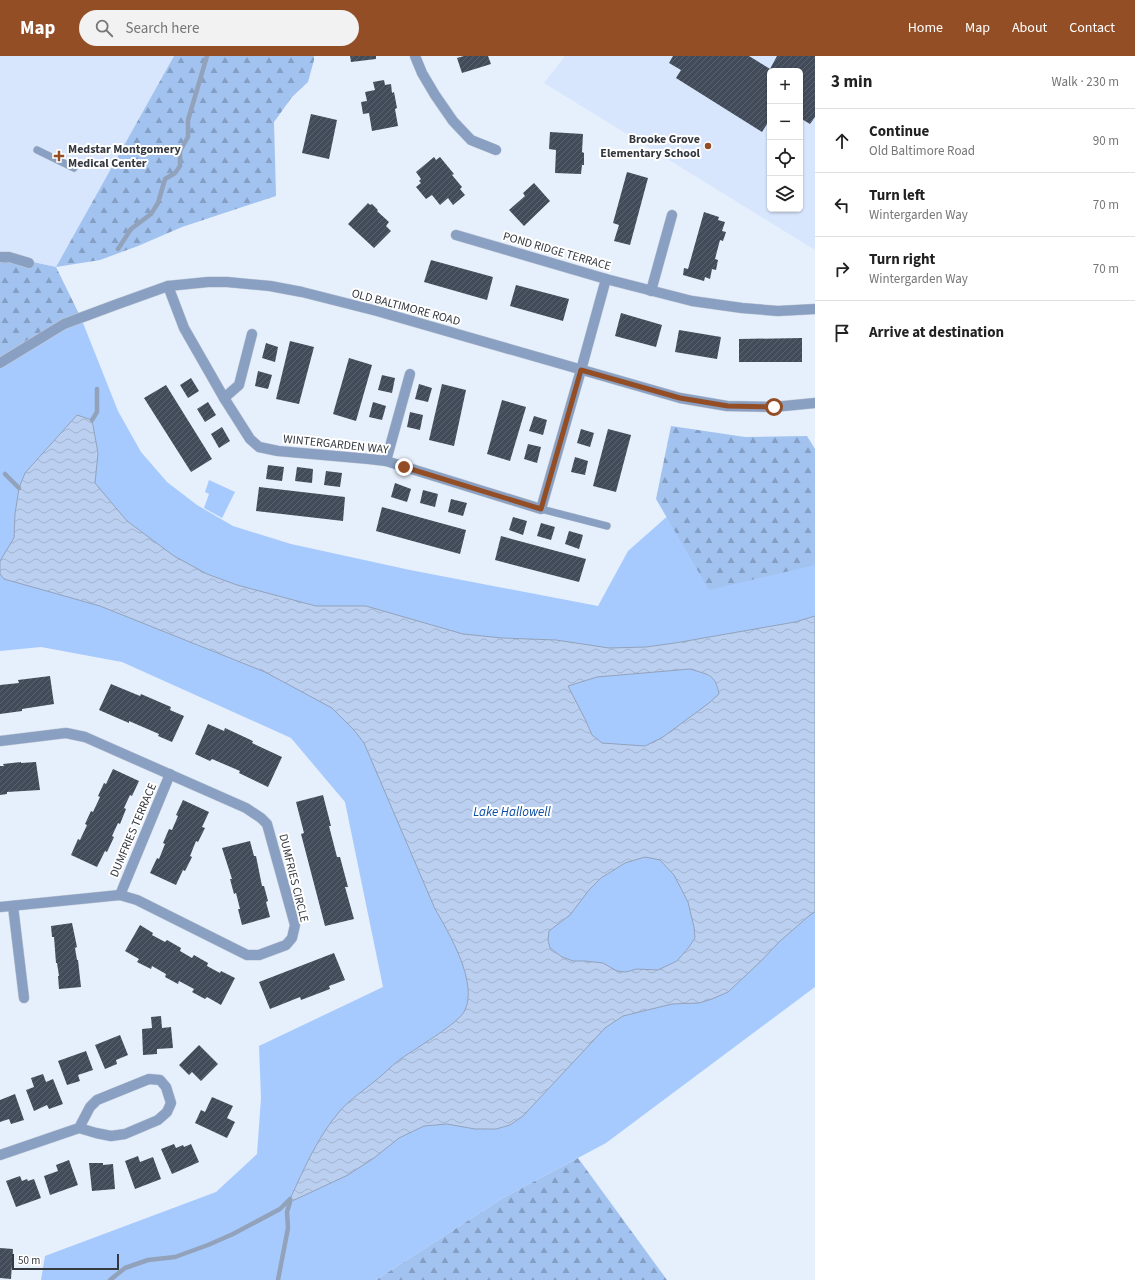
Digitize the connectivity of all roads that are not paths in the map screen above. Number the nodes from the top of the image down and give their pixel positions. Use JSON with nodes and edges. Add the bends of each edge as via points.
{"nodes":[{"id":1,"x":415,"y":56,"type":"edge"},
{"id":2,"x":37,"y":150,"type":"dead end"},
{"id":3,"x":496,"y":150,"type":"dead end"},
{"id":4,"x":74,"y":168,"type":"dead end"},
{"id":5,"x":672,"y":215,"type":"dead end"},
{"id":6,"x":456,"y":235,"type":"dead end"},
{"id":7,"x":0,"y":256,"type":"edge"},
{"id":8,"x":29,"y":263,"type":"dead end"},
{"id":9,"x":606,"y":279,"type":"junction"},
{"id":10,"x":168,"y":286,"type":"junction"},
{"id":11,"x":651,"y":291,"type":"junction"},
{"id":12,"x":815,"y":309,"type":"edge"},
{"id":13,"x":252,"y":334,"type":"dead end"},
{"id":14,"x":0,"y":363,"type":"edge"},
{"id":15,"x":581,"y":370,"type":"junction"},
{"id":16,"x":410,"y":374,"type":"dead end"},
{"id":17,"x":224,"y":398,"type":"junction"},
{"id":18,"x":815,"y":403,"type":"edge"},
{"id":19,"x":386,"y":462,"type":"junction"},
{"id":20,"x":541,"y":509,"type":"junction"},
{"id":21,"x":608,"y":526,"type":"dead end"},
{"id":22,"x":0,"y":741,"type":"edge"},
{"id":23,"x":170,"y":774,"type":"junction"},
{"id":24,"x":120,"y":895,"type":"junction"},
{"id":25,"x":13,"y":906,"type":"junction"},
{"id":26,"x":0,"y":907,"type":"edge"},
{"id":27,"x":24,"y":998,"type":"dead end"},
{"id":28,"x":79,"y":1128,"type":"junction"},
{"id":29,"x":0,"y":1155,"type":"edge"}],
"edges":[{"from":1,"to":3,"type":"street","via":[[435,95],[470,140]]},
{"from":2,"to":4,"type":"lane"},
{"from":5,"to":11,"type":"street"},
{"from":6,"to":9,"type":"street","name":"POND RIDGE TERRACE"},
{"from":7,"to":8,"type":"street"},
{"from":9,"to":11,"type":"street","name":"POND RIDGE TERRACE"},
{"from":9,"to":15,"type":"street"},
{"from":10,"to":14,"type":"street","name":"OLD BALTIMORE ROAD","via":[[64,324]]},
{"from":10,"to":15,"type":"street","name":"OLD BALTIMORE ROAD","via":[[227,282],[302,292]]},
{"from":10,"to":17,"type":"street","name":"WINTERGARDEN WAY","via":[[184,328]]},
{"from":11,"to":12,"type":"street","name":"POND RIDGE TERRACE","via":[[692,301],[742,308],[778,311]]},
{"from":13,"to":17,"type":"street","via":[[238,385]]},
{"from":15,"to":18,"type":"street","name":"OLD BALTIMORE ROAD","via":[[680,398],[728,406],[774,407]]},
{"from":15,"to":20,"type":"street"},
{"from":16,"to":19,"type":"street"},
{"from":17,"to":19,"type":"street","name":"WINTERGARDEN WAY","via":[[250,439],[259,447]]},
{"from":19,"to":20,"type":"street","name":"WINTERGARDEN WAY"},
{"from":20,"to":21,"type":"lane"},
{"from":22,"to":23,"type":"street","name":"DUMFRIES CIRCLE","via":[[66,732],[85,737]]},
{"from":23,"to":24,"type":"street","name":"DUMFRIES TERRACE"},
{"from":23,"to":24,"type":"street","name":"DUMFRIES CIRCLE","via":[[246,808],[267,824],[295,925],[292,938],[286,945],[259,955],[247,955],[137,900]]},
{"from":24,"to":25,"type":"street","name":"DUMFRIES CIRCLE"},
{"from":25,"to":26,"type":"street","name":"DUMFRIES CIRCLE"},
{"from":25,"to":27,"type":"street"},
{"from":28,"to":28,"type":"street","via":[[111,1136],[125,1134],[158,1120],[167,1112],[171,1102],[166,1087],[160,1080],[149,1078],[97,1100],[90,1107]]},
{"from":28,"to":29,"type":"street"}]}
